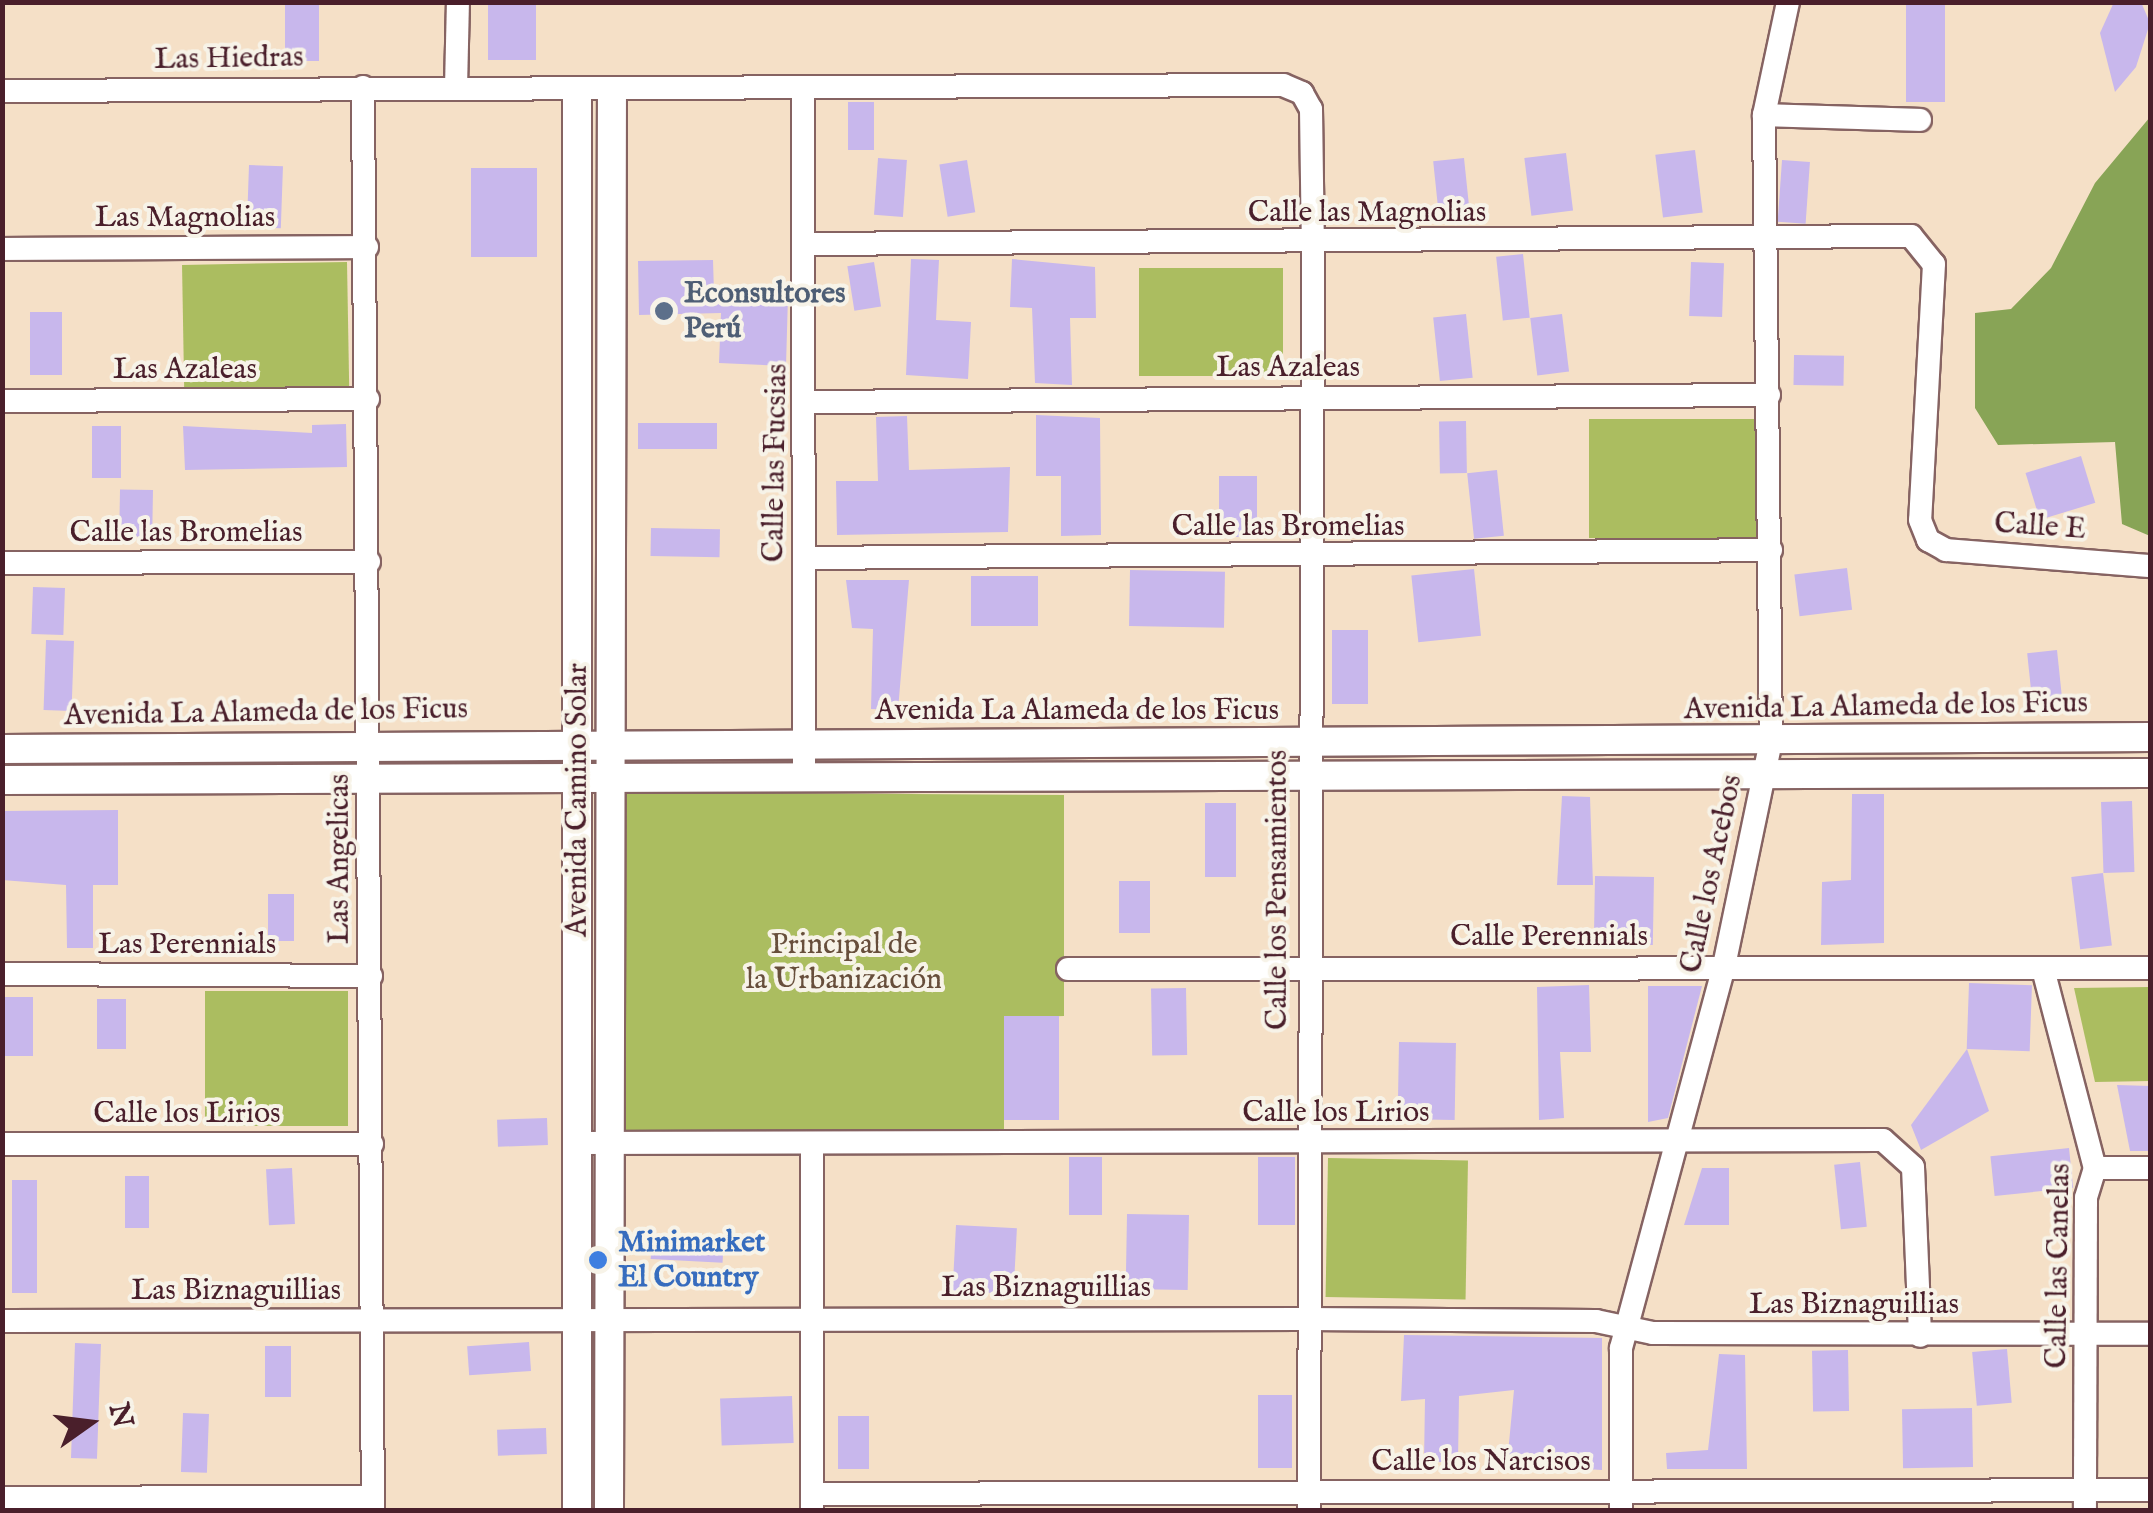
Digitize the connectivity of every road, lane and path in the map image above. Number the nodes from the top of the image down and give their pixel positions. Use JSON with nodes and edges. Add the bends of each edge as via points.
{"nodes":[{"id":1,"x":458,"y":2,"type":"edge"},
{"id":2,"x":1788,"y":2,"type":"edge"},
{"id":3,"x":364,"y":87,"type":"junction"},
{"id":4,"x":456,"y":88,"type":"junction"},
{"id":5,"x":612,"y":90,"type":"junction"},
{"id":6,"x":803,"y":90,"type":"junction"},
{"id":7,"x":2,"y":91,"type":"edge"},
{"id":8,"x":577,"y":93,"type":"junction"},
{"id":9,"x":1302,"y":93,"type":"joint"},
{"id":10,"x":1764,"y":114,"type":"junction"},
{"id":11,"x":1920,"y":120,"type":"dead end"},
{"id":12,"x":1770,"y":239,"type":"junction"},
{"id":13,"x":808,"y":244,"type":"junction"},
{"id":14,"x":1313,"y":244,"type":"junction"},
{"id":15,"x":368,"y":247,"type":"junction"},
{"id":16,"x":2,"y":250,"type":"edge"},
{"id":17,"x":1769,"y":395,"type":"junction"},
{"id":18,"x":1311,"y":398,"type":"junction"},
{"id":19,"x":368,"y":399,"type":"junction"},
{"id":20,"x":2,"y":402,"type":"edge"},
{"id":21,"x":807,"y":402,"type":"junction"},
{"id":22,"x":1928,"y":540,"type":"joint"},
{"id":23,"x":1771,"y":550,"type":"junction"},
{"id":24,"x":805,"y":558,"type":"junction"},
{"id":25,"x":1310,"y":558,"type":"junction"},
{"id":26,"x":369,"y":562,"type":"junction"},
{"id":27,"x":2,"y":564,"type":"edge"},
{"id":28,"x":2150,"y":566,"type":"edge"},
{"id":29,"x":2150,"y":736,"type":"edge"},
{"id":30,"x":1771,"y":741,"type":"junction"},
{"id":31,"x":370,"y":742,"type":"junction"},
{"id":32,"x":804,"y":742,"type":"junction"},
{"id":33,"x":576,"y":743,"type":"junction"},
{"id":34,"x":610,"y":743,"type":"junction"},
{"id":35,"x":1309,"y":745,"type":"junction"},
{"id":36,"x":2,"y":749,"type":"edge"},
{"id":37,"x":2150,"y":773,"type":"edge"},
{"id":38,"x":1765,"y":774,"type":"junction"},
{"id":39,"x":1308,"y":776,"type":"junction"},
{"id":40,"x":804,"y":778,"type":"junction"},
{"id":41,"x":2,"y":780,"type":"edge"},
{"id":42,"x":576,"y":780,"type":"junction"},
{"id":43,"x":611,"y":780,"type":"junction"},
{"id":44,"x":370,"y":782,"type":"junction"},
{"id":45,"x":1724,"y":966,"type":"junction"},
{"id":46,"x":2043,"y":968,"type":"junction"},
{"id":47,"x":2150,"y":968,"type":"edge"},
{"id":48,"x":1068,"y":969,"type":"dead end"},
{"id":49,"x":1308,"y":969,"type":"junction"},
{"id":50,"x":2,"y":974,"type":"edge"},
{"id":51,"x":370,"y":976,"type":"junction"},
{"id":52,"x":578,"y":1143,"type":"junction"},
{"id":53,"x":812,"y":1143,"type":"junction"},
{"id":54,"x":1306,"y":1143,"type":"junction"},
{"id":55,"x":2,"y":1144,"type":"edge"},
{"id":56,"x":372,"y":1144,"type":"junction"},
{"id":57,"x":610,"y":1144,"type":"junction"},
{"id":58,"x":1678,"y":1144,"type":"junction"},
{"id":59,"x":2095,"y":1168,"type":"junction"},
{"id":60,"x":2150,"y":1168,"type":"edge"},
{"id":61,"x":812,"y":1318,"type":"junction"},
{"id":62,"x":1305,"y":1318,"type":"junction"},
{"id":63,"x":608,"y":1320,"type":"junction"},
{"id":64,"x":372,"y":1321,"type":"junction"},
{"id":65,"x":578,"y":1321,"type":"junction"},
{"id":66,"x":2,"y":1322,"type":"edge"},
{"id":67,"x":1627,"y":1328,"type":"junction"},
{"id":68,"x":2088,"y":1334,"type":"junction"},
{"id":69,"x":2150,"y":1334,"type":"edge"},
{"id":70,"x":1920,"y":1336,"type":"junction"},
{"id":71,"x":2150,"y":1490,"type":"edge"},
{"id":72,"x":2,"y":1498,"type":"edge"},
{"id":73,"x":2085,"y":1500,"type":"edge"},
{"id":74,"x":1310,"y":1501,"type":"edge"},
{"id":75,"x":1621,"y":1501,"type":"edge"},
{"id":76,"x":812,"y":1502,"type":"edge"},
{"id":77,"x":373,"y":1504,"type":"edge"},
{"id":78,"x":577,"y":1510,"type":"edge"},
{"id":79,"x":608,"y":1510,"type":"edge"}],
"edges":[{"from":1,"to":4,"type":"street"},
{"from":2,"to":10,"type":"street","name":"Calle los Acebos"},
{"from":3,"to":4,"type":"street","name":"Las Hiedras"},
{"from":3,"to":7,"type":"street","name":"Las Hiedras"},
{"from":3,"to":15,"type":"street","name":"Las Angelicas"},
{"from":4,"to":8,"type":"street","name":"Las Hiedras"},
{"from":5,"to":6,"type":"street","name":"Las Hiedras"},
{"from":5,"to":8,"type":"street","name":"Las Hiedras"},
{"from":5,"to":34,"type":"street","name":"Avenida Camino Solar"},
{"from":6,"to":9,"type":"street","name":"Las Hiedras","via":[[1283,86]]},
{"from":6,"to":13,"type":"street","name":"Calle las Fucsias"},
{"from":8,"to":33,"type":"street","name":"Avenida Camino Solar"},
{"from":9,"to":14,"type":"street","name":"Calle los Pensamientos","via":[[1311,109]]},
{"from":10,"to":11,"type":"street"},
{"from":10,"to":12,"type":"street","name":"Calle los Acebos"},
{"from":12,"to":14,"type":"street","name":"Calle las Magnolias"},
{"from":12,"to":17,"type":"street","name":"Calle los Acebos"},
{"from":12,"to":22,"type":"street","name":"Calle las Magnolias","via":[[1925,243],[1934,264],[1920,520]]},
{"from":13,"to":14,"type":"street","name":"Calle las Magnolias"},
{"from":13,"to":21,"type":"street","name":"Calle las Fucsias"},
{"from":14,"to":18,"type":"street","name":"Calle los Pensamientos"},
{"from":15,"to":16,"type":"street","name":"Las Magnolias"},
{"from":15,"to":19,"type":"street","name":"Las Angelicas"},
{"from":17,"to":18,"type":"street","name":"Las Azaleas"},
{"from":17,"to":23,"type":"street","name":"Calle los Acebos"},
{"from":18,"to":21,"type":"street","name":"Las Azaleas"},
{"from":18,"to":25,"type":"street","name":"Calle los Pensamientos"},
{"from":19,"to":20,"type":"street","name":"Las Azaleas"},
{"from":19,"to":26,"type":"street","name":"Las Angelicas"},
{"from":21,"to":24,"type":"street","name":"Calle las Fucsias"},
{"from":22,"to":28,"type":"street","name":"Calle E","via":[[1946,550]]},
{"from":23,"to":25,"type":"street","name":"Calle las Bromelias"},
{"from":23,"to":30,"type":"street","name":"Calle los Acebos"},
{"from":24,"to":25,"type":"street","name":"Calle las Bromelias"},
{"from":24,"to":32,"type":"street","name":"Calle las Fucsias"},
{"from":25,"to":35,"type":"street","name":"Calle los Pensamientos"},
{"from":26,"to":27,"type":"street","name":"Calle las Bromelias"},
{"from":26,"to":31,"type":"street","name":"Las Angelicas"},
{"from":29,"to":30,"type":"street","name":"Avenida La Alameda de los Ficus"},
{"from":30,"to":35,"type":"street","name":"Avenida La Alameda de los Ficus"},
{"from":30,"to":38,"type":"street","name":"Calle los Acebos"},
{"from":31,"to":33,"type":"street","name":"Avenida La Alameda de los Ficus"},
{"from":31,"to":36,"type":"street","name":"Avenida La Alameda de los Ficus"},
{"from":31,"to":44,"type":"street","name":"Las Angelicas"},
{"from":32,"to":34,"type":"street","name":"Avenida La Alameda de los Ficus"},
{"from":32,"to":35,"type":"street","name":"Avenida La Alameda de los Ficus"},
{"from":32,"to":40,"type":"street","name":"Calle las Fucsias"},
{"from":33,"to":34,"type":"street","name":"Avenida La Alameda de los Ficus"},
{"from":33,"to":42,"type":"street","name":"Avenida Camino Solar"},
{"from":34,"to":43,"type":"street","name":"Avenida Camino Solar"},
{"from":35,"to":39,"type":"street","name":"Calle los Pensamientos"},
{"from":37,"to":38,"type":"street"},
{"from":38,"to":39,"type":"street"},
{"from":38,"to":45,"type":"street","name":"Calle los Acebos"},
{"from":39,"to":40,"type":"street"},
{"from":39,"to":49,"type":"street","name":"Calle los Pensamientos"},
{"from":40,"to":43,"type":"street"},
{"from":41,"to":44,"type":"street"},
{"from":42,"to":43,"type":"street"},
{"from":42,"to":44,"type":"street"},
{"from":42,"to":52,"type":"street","name":"Avenida Camino Solar"},
{"from":43,"to":57,"type":"street","name":"Avenida Camino Solar"},
{"from":44,"to":51,"type":"street","name":"Las Angelicas"},
{"from":45,"to":46,"type":"street","name":"Calle Perennials"},
{"from":45,"to":49,"type":"street","name":"Calle Perennials"},
{"from":45,"to":58,"type":"street","name":"Calle los Acebos"},
{"from":46,"to":47,"type":"street","name":"Calle Perennials"},
{"from":46,"to":59,"type":"street","name":"Calle las Canelas"},
{"from":48,"to":49,"type":"street","name":"Calle Perennials"},
{"from":49,"to":54,"type":"street","name":"Calle los Pensamientos"},
{"from":50,"to":51,"type":"street","name":"Las Perennials"},
{"from":51,"to":56,"type":"street","name":"Las Angelicas"},
{"from":52,"to":57,"type":"street","name":"Calle los Lirios"},
{"from":52,"to":65,"type":"street","name":"Avenida Camino Solar"},
{"from":53,"to":54,"type":"street","name":"Calle los Lirios"},
{"from":53,"to":57,"type":"street","name":"Calle los Lirios"},
{"from":53,"to":61,"type":"street"},
{"from":54,"to":58,"type":"street","name":"Calle los Lirios"},
{"from":54,"to":62,"type":"street","name":"Calle los Pensamientos"},
{"from":55,"to":56,"type":"street","name":"Calle los Lirios"},
{"from":56,"to":64,"type":"street","name":"Las Angelicas"},
{"from":57,"to":63,"type":"street","name":"Avenida Camino Solar"},
{"from":58,"to":67,"type":"street","name":"Calle los Acebos"},
{"from":58,"to":70,"type":"street","name":"Calle los Lirios","via":[[1899,1146],[1913,1167]]},
{"from":59,"to":60,"type":"street"},
{"from":59,"to":68,"type":"street","name":"Calle las Canelas","via":[[2086,1198]]},
{"from":61,"to":62,"type":"street","name":"Las Biznaguillias"},
{"from":61,"to":63,"type":"street","name":"Las Biznaguillias"},
{"from":61,"to":76,"type":"street"},
{"from":62,"to":67,"type":"street","name":"Las Biznaguillias"},
{"from":62,"to":74,"type":"street","name":"Calle los Pensamientos"},
{"from":63,"to":65,"type":"street","name":"Las Biznaguillias"},
{"from":63,"to":79,"type":"street","name":"Avenida Camino Solar"},
{"from":64,"to":65,"type":"street","name":"Las Biznaguillias"},
{"from":64,"to":66,"type":"street","name":"Las Biznaguillias"},
{"from":64,"to":77,"type":"street","name":"Las Angelicas"},
{"from":65,"to":78,"type":"street","name":"Avenida Camino Solar"},
{"from":67,"to":70,"type":"street","name":"Las Biznaguillias"},
{"from":67,"to":75,"type":"street","name":"Calle los Acebos"},
{"from":68,"to":69,"type":"street","name":"Las Biznaguillias"},
{"from":68,"to":70,"type":"street","name":"Las Biznaguillias"},
{"from":68,"to":73,"type":"street","name":"Calle las Canelas"},
{"from":71,"to":73,"type":"street","name":"Calle los Narcisos"},
{"from":72,"to":77,"type":"street"},
{"from":73,"to":75,"type":"street","name":"Calle los Narcisos"},
{"from":74,"to":75,"type":"street","name":"Calle los Narcisos"},
{"from":74,"to":76,"type":"street","name":"Calle los Narcisos"}]}
